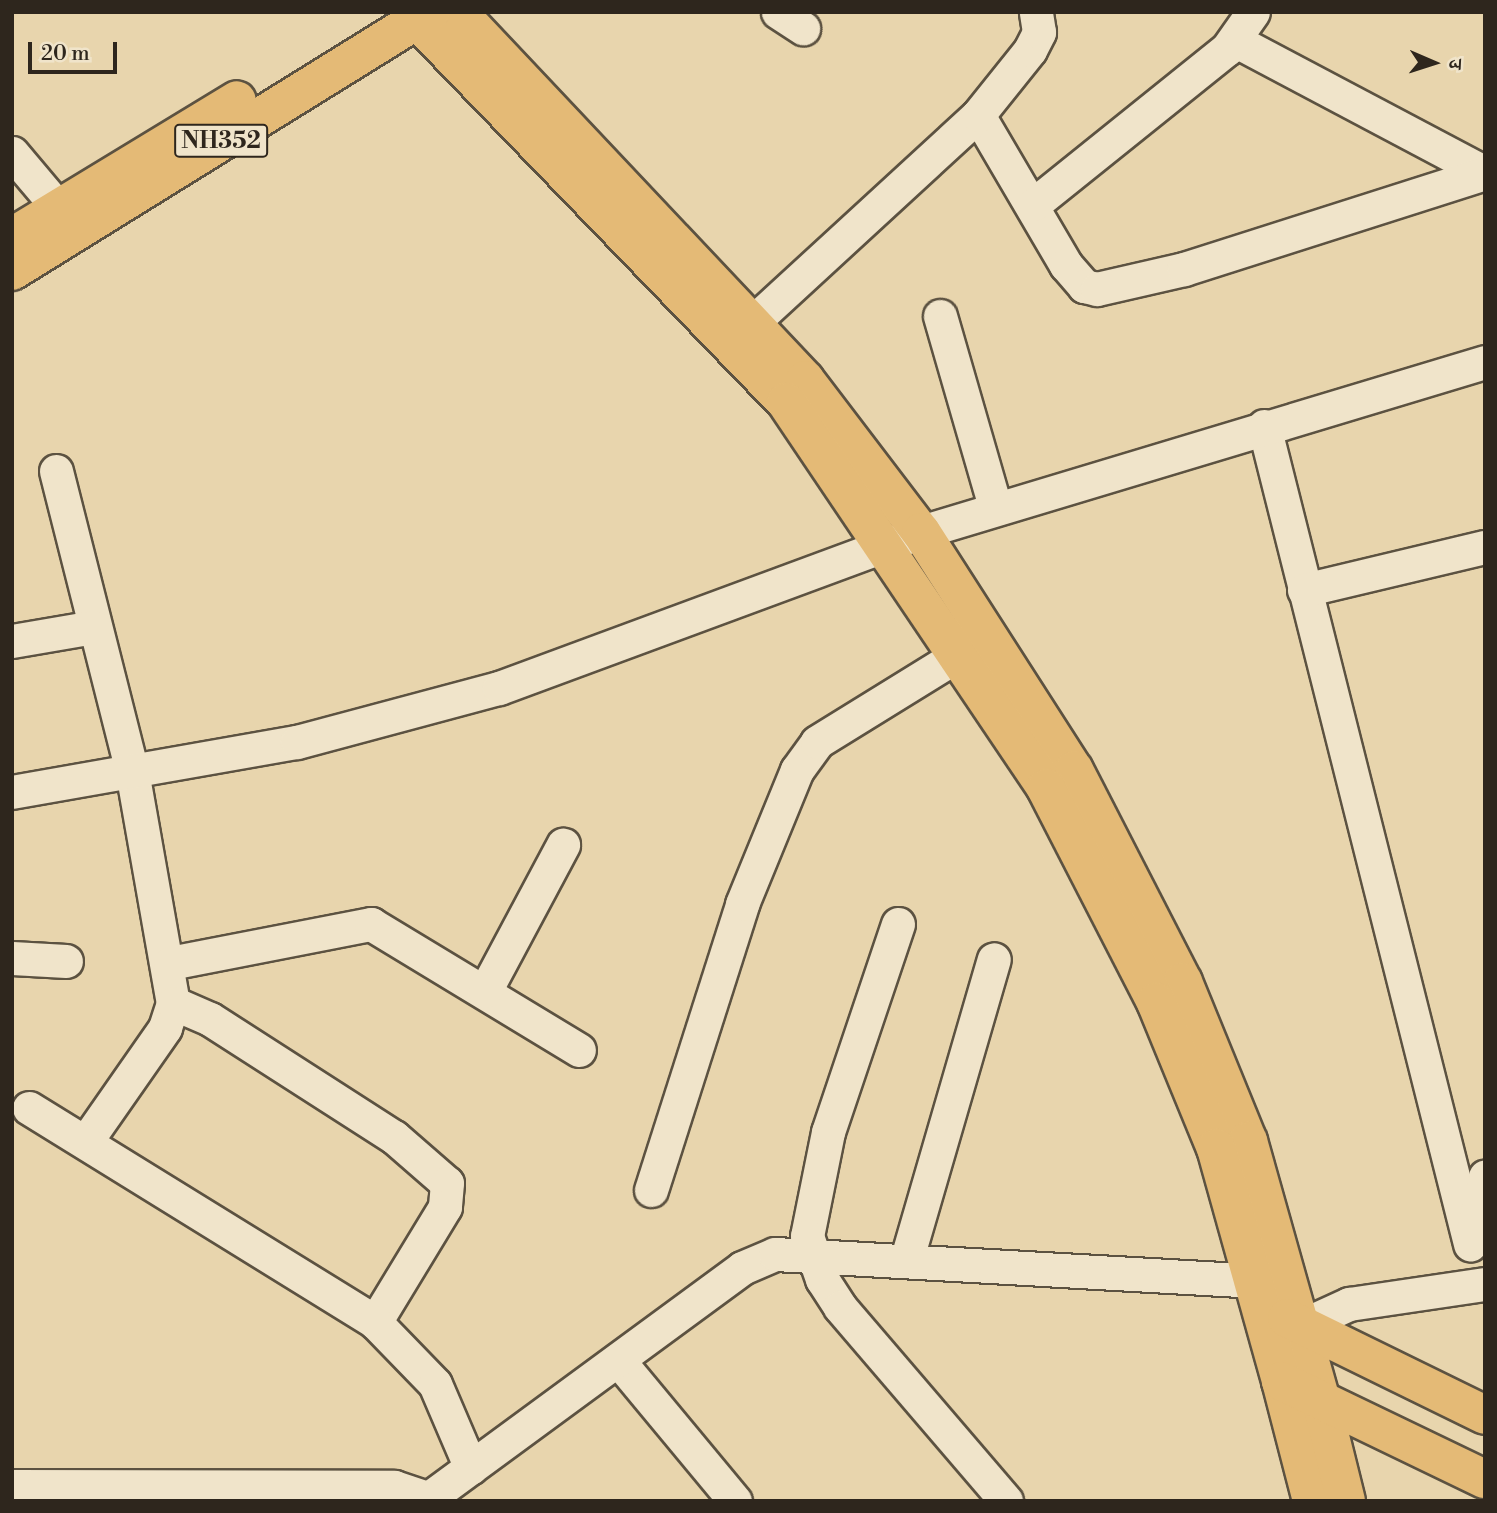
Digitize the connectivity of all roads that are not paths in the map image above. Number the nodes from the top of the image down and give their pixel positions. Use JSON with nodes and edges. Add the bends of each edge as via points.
{"nodes":[{"id":1,"x":458,"y":12,"type":"edge"},
{"id":2,"x":1036,"y":12,"type":"edge"},
{"id":3,"x":1253,"y":12,"type":"edge"},
{"id":4,"x":410,"y":14,"type":"edge"},
{"id":5,"x":1236,"y":41,"type":"junction"},
{"id":6,"x":978,"y":115,"type":"junction"},
{"id":7,"x":12,"y":153,"type":"edge"},
{"id":8,"x":1485,"y":173,"type":"edge"},
{"id":9,"x":1034,"y":204,"type":"junction"},
{"id":10,"x":68,"y":219,"type":"junction"},
{"id":11,"x":12,"y":237,"type":"edge"},
{"id":12,"x":12,"y":271,"type":"edge"},
{"id":13,"x":940,"y":316,"type":"dead end"},
{"id":14,"x":753,"y":322,"type":"junction"},
{"id":15,"x":1485,"y":362,"type":"edge"},
{"id":16,"x":1264,"y":426,"type":"junction"},
{"id":17,"x":56,"y":471,"type":"dead end"},
{"id":18,"x":995,"y":507,"type":"junction"},
{"id":19,"x":904,"y":538,"type":"junction"},
{"id":20,"x":1485,"y":547,"type":"edge"},
{"id":21,"x":1304,"y":590,"type":"junction"},
{"id":22,"x":94,"y":627,"type":"junction"},
{"id":23,"x":12,"y":641,"type":"edge"},
{"id":24,"x":958,"y":655,"type":"junction"},
{"id":25,"x":132,"y":771,"type":"junction"},
{"id":26,"x":12,"y":792,"type":"edge"},
{"id":27,"x":563,"y":845,"type":"dead end"},
{"id":28,"x":898,"y":924,"type":"dead end"},
{"id":29,"x":12,"y":958,"type":"edge"},
{"id":30,"x":994,"y":960,"type":"dead end"},
{"id":31,"x":66,"y":961,"type":"dead end"},
{"id":32,"x":170,"y":963,"type":"junction"},
{"id":33,"x":485,"y":990,"type":"junction"},
{"id":34,"x":173,"y":1003,"type":"junction"},
{"id":35,"x":579,"y":1050,"type":"dead end"},
{"id":36,"x":29,"y":1108,"type":"dead end"},
{"id":37,"x":87,"y":1139,"type":"junction"},
{"id":38,"x":1485,"y":1177,"type":"edge"},
{"id":39,"x":651,"y":1190,"type":"dead end"},
{"id":40,"x":1469,"y":1244,"type":"junction"},
{"id":41,"x":811,"y":1253,"type":"junction"},
{"id":42,"x":907,"y":1258,"type":"junction"},
{"id":43,"x":1473,"y":1283,"type":"edge"},
{"id":44,"x":1259,"y":1294,"type":"junction"},
{"id":45,"x":374,"y":1322,"type":"junction"},
{"id":46,"x":1303,"y":1325,"type":"junction"},
{"id":47,"x":618,"y":1360,"type":"junction"},
{"id":48,"x":1281,"y":1381,"type":"junction"},
{"id":49,"x":1321,"y":1400,"type":"junction"},
{"id":50,"x":1485,"y":1415,"type":"edge"},
{"id":51,"x":471,"y":1468,"type":"junction"},
{"id":52,"x":1485,"y":1479,"type":"edge"},
{"id":53,"x":12,"y":1486,"type":"edge"},
{"id":54,"x":431,"y":1499,"type":"edge"},
{"id":55,"x":735,"y":1501,"type":"edge"},
{"id":56,"x":1006,"y":1501,"type":"edge"},
{"id":57,"x":1312,"y":1501,"type":"edge"},
{"id":58,"x":1346,"y":1501,"type":"edge"}],
"edges":[{"from":1,"to":14,"type":"main road"},
{"from":2,"to":6,"type":"street","via":[[1039,32],[1030,50]]},
{"from":3,"to":5,"type":"street"},
{"from":4,"to":10,"type":"main road","number":"NH352"},
{"from":4,"to":19,"type":"main road","via":[[786,402]]},
{"from":5,"to":8,"type":"street"},
{"from":5,"to":9,"type":"street"},
{"from":6,"to":9,"type":"street"},
{"from":6,"to":14,"type":"street"},
{"from":7,"to":10,"type":"street"},
{"from":8,"to":9,"type":"street","via":[[1112,288],[1084,286],[1075,278]]},
{"from":10,"to":11,"type":"main road","number":"NH352"},
{"from":10,"to":12,"type":"main road","number":"NH352"},
{"from":13,"to":18,"type":"street"},
{"from":14,"to":19,"type":"main road"},
{"from":15,"to":16,"type":"street"},
{"from":16,"to":18,"type":"street"},
{"from":16,"to":21,"type":"street"},
{"from":17,"to":22,"type":"street"},
{"from":18,"to":19,"type":"street"},
{"from":19,"to":24,"type":"main road"},
{"from":19,"to":25,"type":"street","via":[[499,688],[297,742]]},
{"from":19,"to":46,"type":"main road","via":[[1073,770],[1183,982],[1248,1141]]},
{"from":20,"to":21,"type":"street"},
{"from":21,"to":40,"type":"street"},
{"from":22,"to":23,"type":"street"},
{"from":22,"to":25,"type":"street"},
{"from":24,"to":39,"type":"street","via":[[817,742],[797,770],[742,904]]},
{"from":24,"to":44,"type":"main road","via":[[1046,788],[1156,1002],[1216,1148]]},
{"from":25,"to":26,"type":"street"},
{"from":25,"to":32,"type":"street"},
{"from":27,"to":33,"type":"street"},
{"from":28,"to":41,"type":"street","via":[[828,1132],[807,1217]]},
{"from":29,"to":31,"type":"street"},
{"from":30,"to":42,"type":"street"},
{"from":32,"to":33,"type":"street","via":[[360,923],[396,934]]},
{"from":32,"to":34,"type":"street"},
{"from":33,"to":35,"type":"street"},
{"from":34,"to":37,"type":"street","via":[[165,1028]]},
{"from":34,"to":45,"type":"street","via":[[210,1018],[394,1137],[447,1183],[445,1207]]},
{"from":36,"to":37,"type":"street"},
{"from":37,"to":45,"type":"street"},
{"from":38,"to":40,"type":"street"},
{"from":40,"to":43,"type":"street"},
{"from":41,"to":42,"type":"street"},
{"from":41,"to":47,"type":"street","via":[[775,1254],[741,1268]]},
{"from":41,"to":56,"type":"street","via":[[840,1307]]},
{"from":42,"to":44,"type":"street"},
{"from":43,"to":46,"type":"street","via":[[1349,1304]]},
{"from":44,"to":46,"type":"main road"},
{"from":44,"to":48,"type":"main road"},
{"from":45,"to":51,"type":"street","via":[[435,1384]]},
{"from":46,"to":49,"type":"main road"},
{"from":46,"to":50,"type":"main road"},
{"from":47,"to":51,"type":"street"},
{"from":47,"to":55,"type":"street"},
{"from":48,"to":49,"type":"main road"},
{"from":48,"to":57,"type":"main road"},
{"from":49,"to":52,"type":"main road"},
{"from":49,"to":58,"type":"main road"},
{"from":51,"to":54,"type":"street"},
{"from":53,"to":54,"type":"street","via":[[394,1487]]}]}
